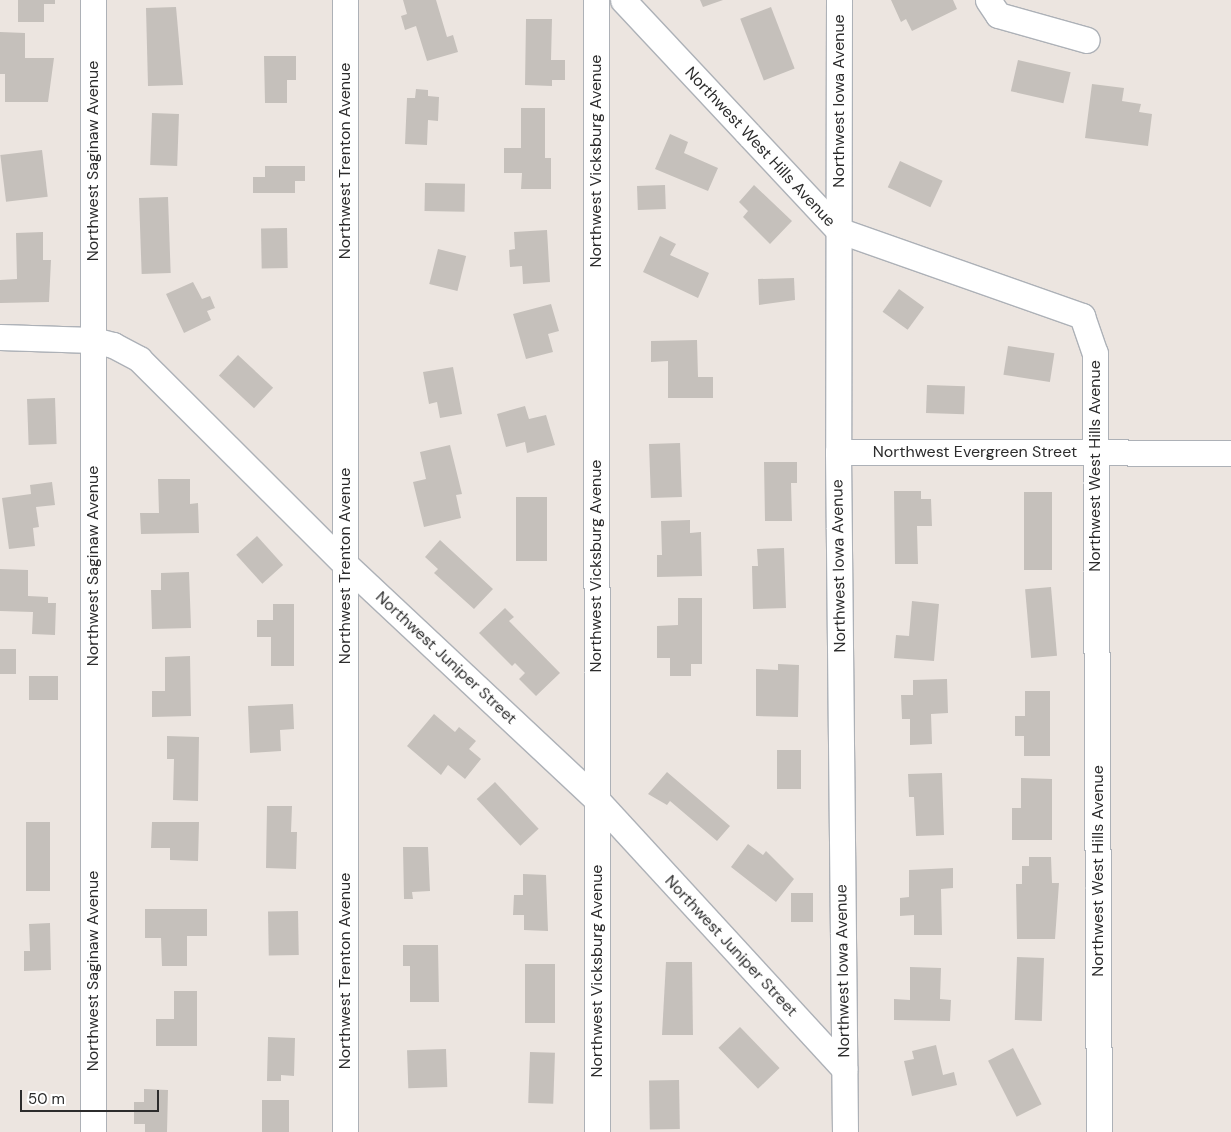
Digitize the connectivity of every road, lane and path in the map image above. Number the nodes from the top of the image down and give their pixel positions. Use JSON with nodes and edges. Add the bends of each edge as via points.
{"nodes":[{"id":1,"x":93,"y":0,"type":"edge"},
{"id":2,"x":345,"y":0,"type":"edge"},
{"id":3,"x":596,"y":0,"type":"edge"},
{"id":4,"x":623,"y":0,"type":"edge"},
{"id":5,"x":839,"y":0,"type":"edge"},
{"id":6,"x":988,"y":0,"type":"edge"},
{"id":7,"x":1087,"y":40,"type":"dead end"},
{"id":8,"x":838,"y":230,"type":"junction"},
{"id":9,"x":0,"y":337,"type":"edge"},
{"id":10,"x":93,"y":340,"type":"junction"},
{"id":11,"x":838,"y":452,"type":"junction"},
{"id":12,"x":1095,"y":452,"type":"junction"},
{"id":13,"x":1231,"y":453,"type":"edge"},
{"id":14,"x":345,"y":564,"type":"junction"},
{"id":15,"x":596,"y":799,"type":"junction"},
{"id":16,"x":844,"y":1069,"type":"junction"},
{"id":17,"x":93,"y":1132,"type":"edge"},
{"id":18,"x":345,"y":1132,"type":"edge"},
{"id":19,"x":598,"y":1132,"type":"edge"},
{"id":20,"x":845,"y":1132,"type":"edge"},
{"id":21,"x":1099,"y":1132,"type":"edge"}],
"edges":[{"from":1,"to":10,"type":"street","name":"Northwest Saginaw Avenue"},
{"from":2,"to":14,"type":"street","name":"Northwest Trenton Avenue"},
{"from":3,"to":15,"type":"street","name":"Northwest Vicksburg Avenue"},
{"from":4,"to":8,"type":"street","name":"Northwest West Hills Avenue"},
{"from":5,"to":8,"type":"street","name":"Northwest Iowa Avenue"},
{"from":6,"to":7,"type":"street","via":[[998,15]]},
{"from":8,"to":11,"type":"street","name":"Northwest Iowa Avenue"},
{"from":8,"to":12,"type":"street","name":"Northwest West Hills Avenue","via":[[1082,316],[1095,354]]},
{"from":9,"to":10,"type":"street","name":"Northwest Juniper Street"},
{"from":10,"to":14,"type":"street","name":"Northwest Juniper Street","via":[[114,345],[139,359]]},
{"from":10,"to":17,"type":"street","name":"Northwest Saginaw Avenue"},
{"from":11,"to":12,"type":"street","name":"Northwest Evergreen Street"},
{"from":11,"to":16,"type":"street","name":"Northwest Iowa Avenue"},
{"from":12,"to":13,"type":"street","name":"Northwest Evergreen Street"},
{"from":12,"to":21,"type":"street","name":"Northwest West Hills Avenue"},
{"from":14,"to":15,"type":"street","name":"Northwest Juniper Street"},
{"from":14,"to":18,"type":"street","name":"Northwest Trenton Avenue"},
{"from":15,"to":16,"type":"street","name":"Northwest Juniper Street"},
{"from":15,"to":19,"type":"street","name":"Northwest Vicksburg Avenue"},
{"from":16,"to":20,"type":"street","name":"Northwest Iowa Avenue"}]}
